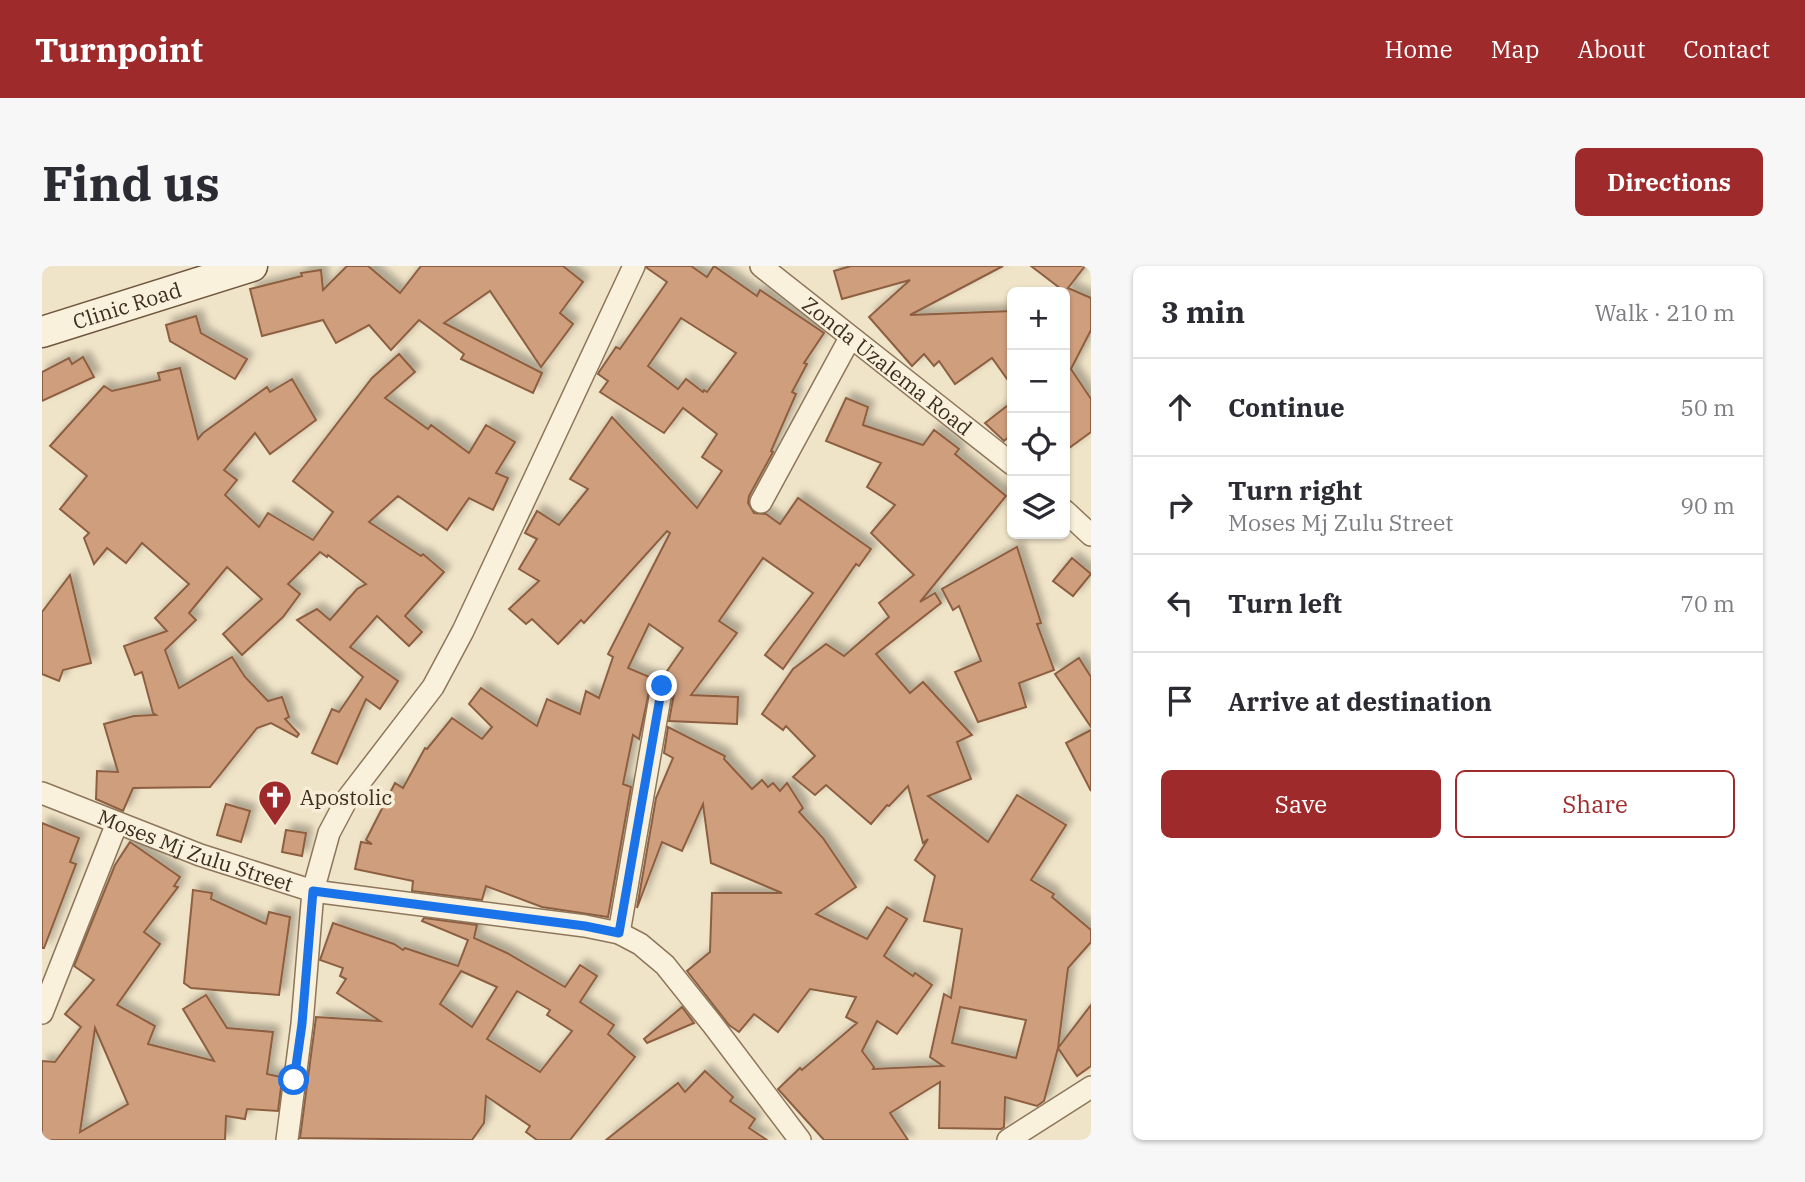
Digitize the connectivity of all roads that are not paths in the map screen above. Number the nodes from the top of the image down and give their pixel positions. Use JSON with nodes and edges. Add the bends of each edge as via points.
{"nodes":[{"id":1,"x":252,"y":266,"type":"edge"},
{"id":2,"x":634,"y":266,"type":"edge"},
{"id":3,"x":761,"y":266,"type":"edge"},
{"id":4,"x":42,"y":332,"type":"edge"},
{"id":5,"x":850,"y":338,"type":"junction"},
{"id":6,"x":1007,"y":460,"type":"edge"},
{"id":7,"x":761,"y":502,"type":"dead end"},
{"id":8,"x":1070,"y":515,"type":"edge"},
{"id":9,"x":1091,"y":534,"type":"edge"},
{"id":10,"x":662,"y":686,"type":"dead end"},
{"id":11,"x":42,"y":793,"type":"edge"},
{"id":12,"x":117,"y":823,"type":"junction"},
{"id":13,"x":313,"y":891,"type":"junction"},
{"id":14,"x":619,"y":933,"type":"junction"},
{"id":15,"x":42,"y":1013,"type":"edge"},
{"id":16,"x":1091,"y":1087,"type":"edge"},
{"id":17,"x":287,"y":1140,"type":"edge"},
{"id":18,"x":800,"y":1140,"type":"edge"},
{"id":19,"x":1009,"y":1140,"type":"edge"}],
"edges":[{"from":1,"to":4,"type":"street","name":"Clinic Road"},
{"from":2,"to":13,"type":"street","via":[[463,631],[433,687],[347,799],[329,833]]},
{"from":3,"to":5,"type":"street","name":"Zonda Uzalema Road"},
{"from":5,"to":6,"type":"street","name":"Zonda Uzalema Road"},
{"from":5,"to":7,"type":"street"},
{"from":8,"to":9,"type":"street"},
{"from":10,"to":14,"type":"street"},
{"from":11,"to":12,"type":"street","name":"Moses Mj Zulu Street"},
{"from":12,"to":13,"type":"street","name":"Moses Mj Zulu Street"},
{"from":12,"to":15,"type":"street"},
{"from":13,"to":14,"type":"street","name":"Moses Mj Zulu Street"},
{"from":13,"to":17,"type":"street"},
{"from":14,"to":18,"type":"street","name":"Moses Mj Zulu Street","via":[[665,965]]},
{"from":16,"to":19,"type":"street"}]}
